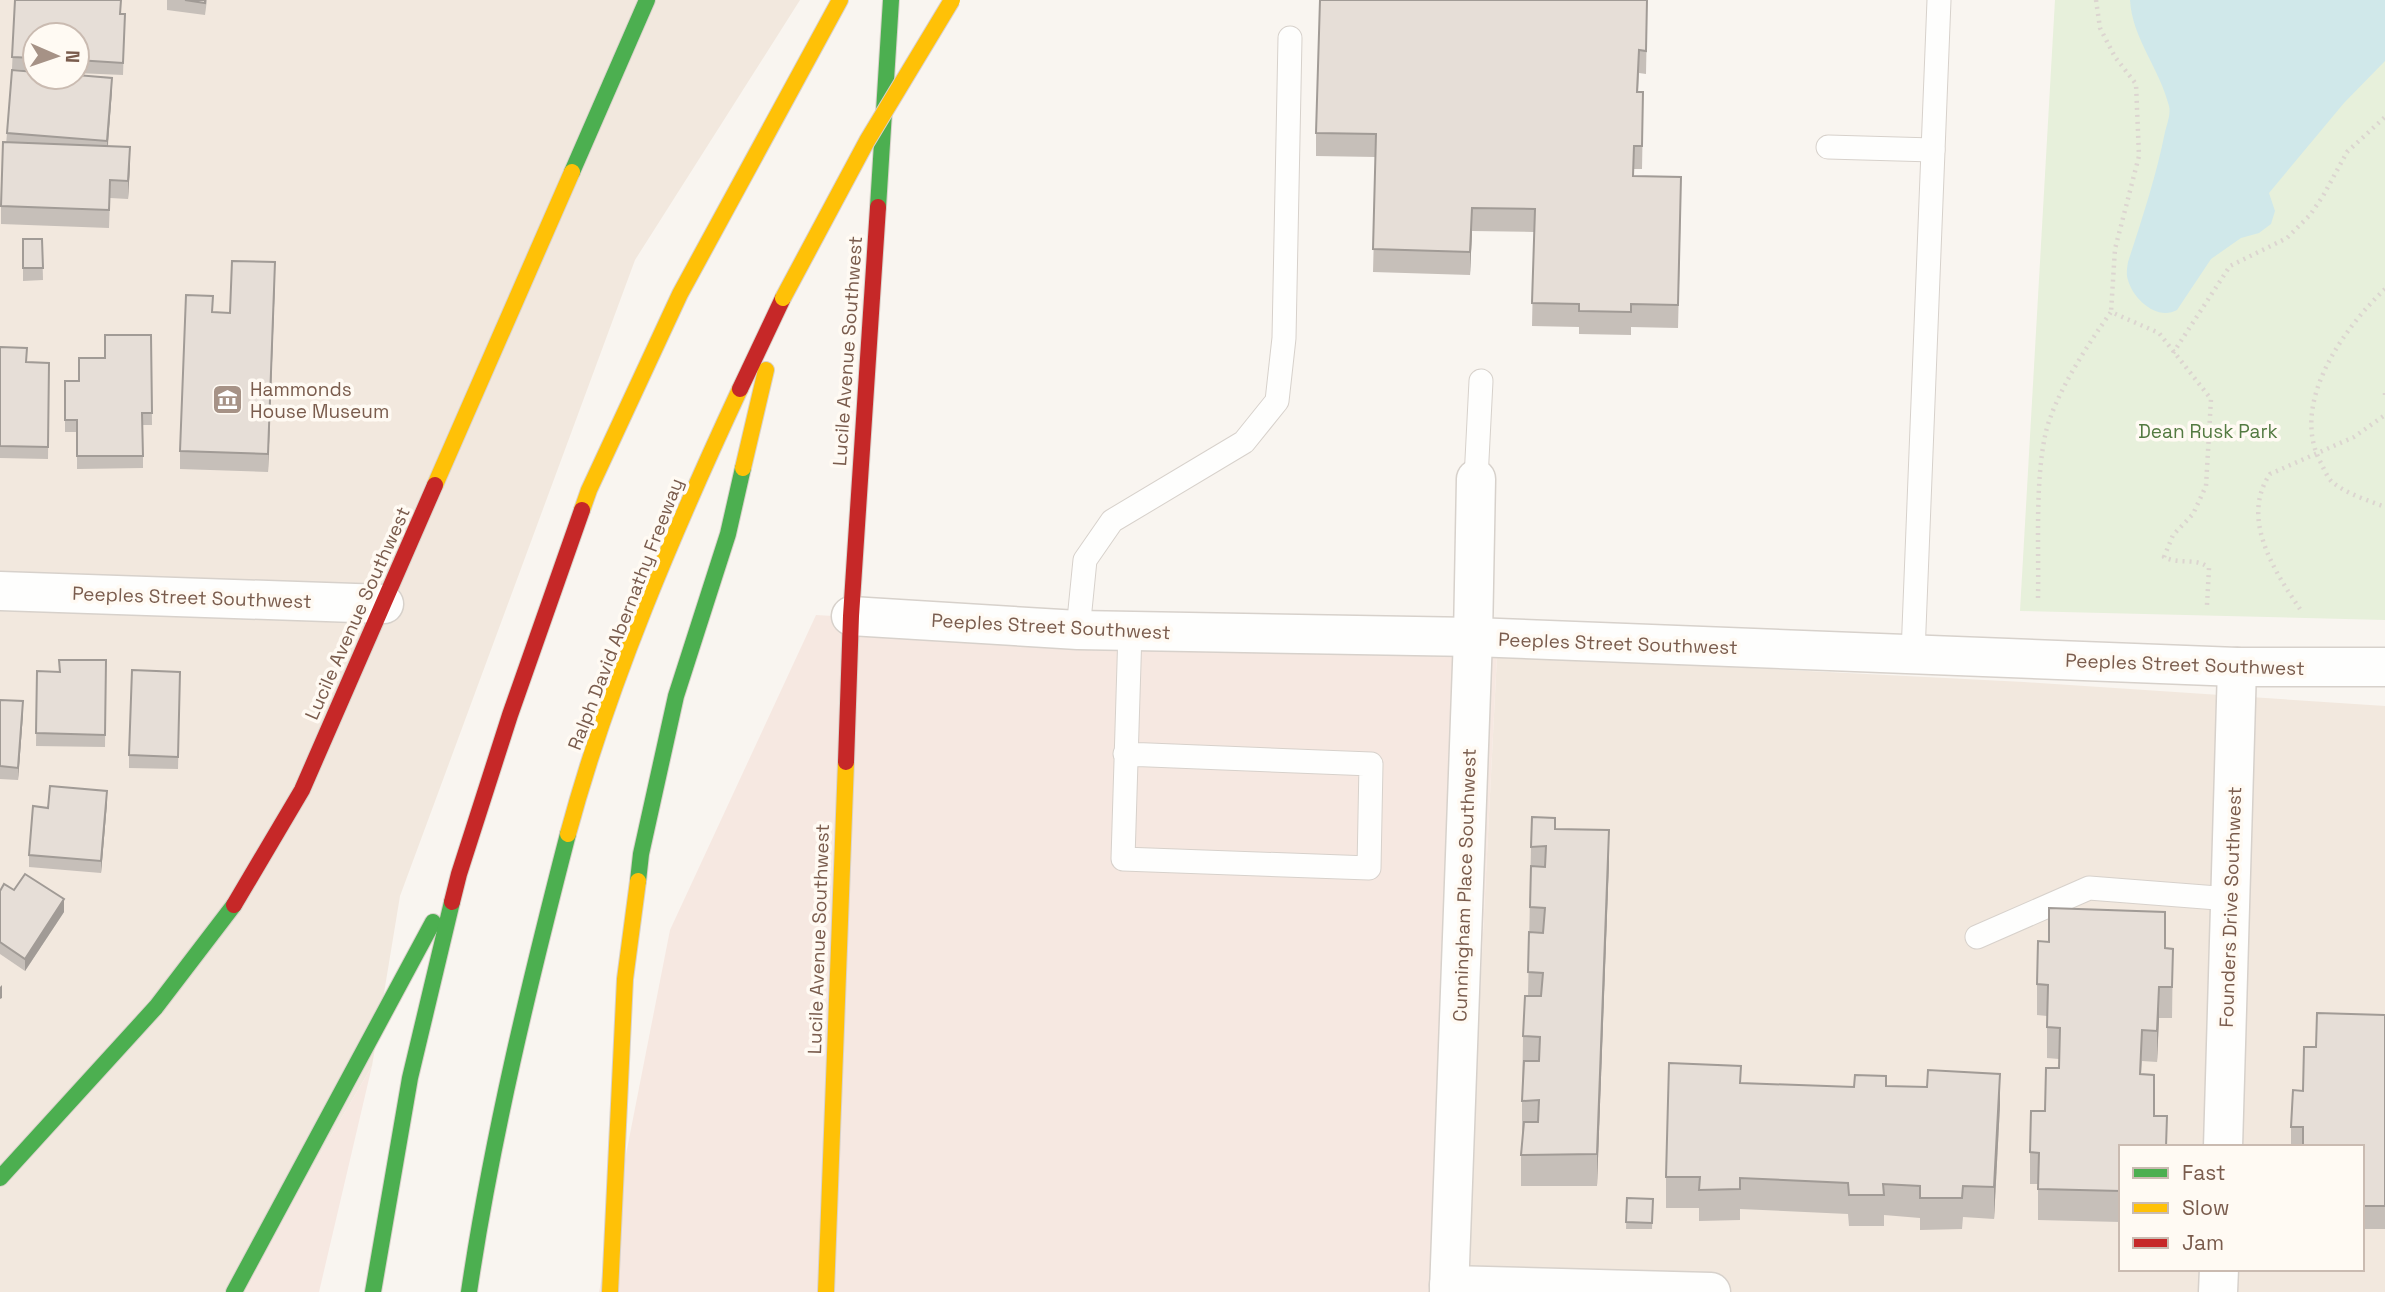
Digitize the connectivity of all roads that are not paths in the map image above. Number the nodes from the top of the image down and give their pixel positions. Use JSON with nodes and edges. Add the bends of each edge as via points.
{"nodes":[{"id":1,"x":647,"y":0,"type":"edge"},
{"id":2,"x":840,"y":0,"type":"edge"},
{"id":3,"x":891,"y":0,"type":"edge"},
{"id":4,"x":952,"y":0,"type":"edge"},
{"id":5,"x":1939,"y":0,"type":"edge"},
{"id":6,"x":1290,"y":38,"type":"dead end"},
{"id":7,"x":1828,"y":147,"type":"dead end"},
{"id":8,"x":1933,"y":150,"type":"junction"},
{"id":9,"x":783,"y":298,"type":"junction"},
{"id":10,"x":1481,"y":382,"type":"dead end"},
{"id":11,"x":1476,"y":479,"type":"joint"},
{"id":12,"x":0,"y":590,"type":"edge"},
{"id":13,"x":384,"y":604,"type":"junction"},
{"id":14,"x":851,"y":616,"type":"junction"},
{"id":15,"x":1078,"y":630,"type":"junction"},
{"id":16,"x":1130,"y":631,"type":"junction"},
{"id":17,"x":1473,"y":637,"type":"junction"},
{"id":18,"x":1913,"y":654,"type":"junction"},
{"id":19,"x":2238,"y":667,"type":"junction"},
{"id":20,"x":2385,"y":667,"type":"edge"},
{"id":21,"x":1125,"y":754,"type":"junction"},
{"id":22,"x":459,"y":874,"type":"junction"},
{"id":23,"x":2230,"y":899,"type":"junction"},
{"id":24,"x":1977,"y":937,"type":"dead end"},
{"id":25,"x":2223,"y":1145,"type":"edge"},
{"id":26,"x":0,"y":1178,"type":"edge"},
{"id":27,"x":2219,"y":1271,"type":"edge"},
{"id":28,"x":1449,"y":1288,"type":"edge"},
{"id":29,"x":234,"y":1292,"type":"edge"},
{"id":30,"x":373,"y":1292,"type":"edge"},
{"id":31,"x":469,"y":1292,"type":"edge"},
{"id":32,"x":610,"y":1292,"type":"edge"},
{"id":33,"x":826,"y":1292,"type":"edge"},
{"id":34,"x":1711,"y":1292,"type":"edge"},
{"id":35,"x":2218,"y":1292,"type":"edge"}],
"edges":[{"from":1,"to":13,"type":"main road","name":"Lucile Avenue Southwest"},
{"from":2,"to":22,"type":"main road","via":[[680,294],[589,490]]},
{"from":3,"to":14,"type":"main road","name":"Lucile Avenue Southwest"},
{"from":4,"to":9,"type":"main road","name":"Ralph David Abernathy Freeway","bridge":true,"via":[[867,141]]},
{"from":5,"to":8,"type":"lane"},
{"from":6,"to":15,"type":"lane","via":[[1284,338],[1277,401],[1244,442],[1112,521],[1085,561]]},
{"from":7,"to":8,"type":"lane"},
{"from":8,"to":18,"type":"lane"},
{"from":9,"to":31,"type":"main road","name":"Ralph David Abernathy Freeway","via":[[668,552],[581,789],[527,989]]},
{"from":9,"to":32,"type":"main road","via":[[728,534],[676,696],[641,854],[625,979]]},
{"from":10,"to":11,"type":"lane"},
{"from":11,"to":17,"type":"street","name":"Cunningham Place Southwest"},
{"from":12,"to":13,"type":"street","name":"Peeples Street Southwest"},
{"from":13,"to":26,"type":"main road","name":"Lucile Avenue Southwest","via":[[302,790],[228,915],[156,1007]]},
{"from":14,"to":15,"type":"street","name":"Peeples Street Southwest"},
{"from":14,"to":33,"type":"main road","name":"Lucile Avenue Southwest"},
{"from":15,"to":16,"type":"street","name":"Peeples Street Southwest"},
{"from":16,"to":17,"type":"street","name":"Peeples Street Southwest"},
{"from":16,"to":21,"type":"lane"},
{"from":17,"to":18,"type":"street","name":"Peeples Street Southwest"},
{"from":17,"to":28,"type":"street","name":"Cunningham Place Southwest"},
{"from":18,"to":19,"type":"street","name":"Peeples Street Southwest"},
{"from":19,"to":20,"type":"street","name":"Peeples Street Southwest"},
{"from":19,"to":23,"type":"street","name":"Founders Drive Southwest"},
{"from":21,"to":21,"type":"lane","via":[[1124,859],[1369,867],[1371,764]]},
{"from":22,"to":29,"type":"main road"},
{"from":22,"to":30,"type":"main road","via":[[410,1078]]},
{"from":23,"to":24,"type":"lane","via":[[2090,888]]},
{"from":23,"to":25,"type":"street","name":"Founders Drive Southwest"},
{"from":27,"to":35,"type":"street"},
{"from":28,"to":34,"type":"street"}]}
